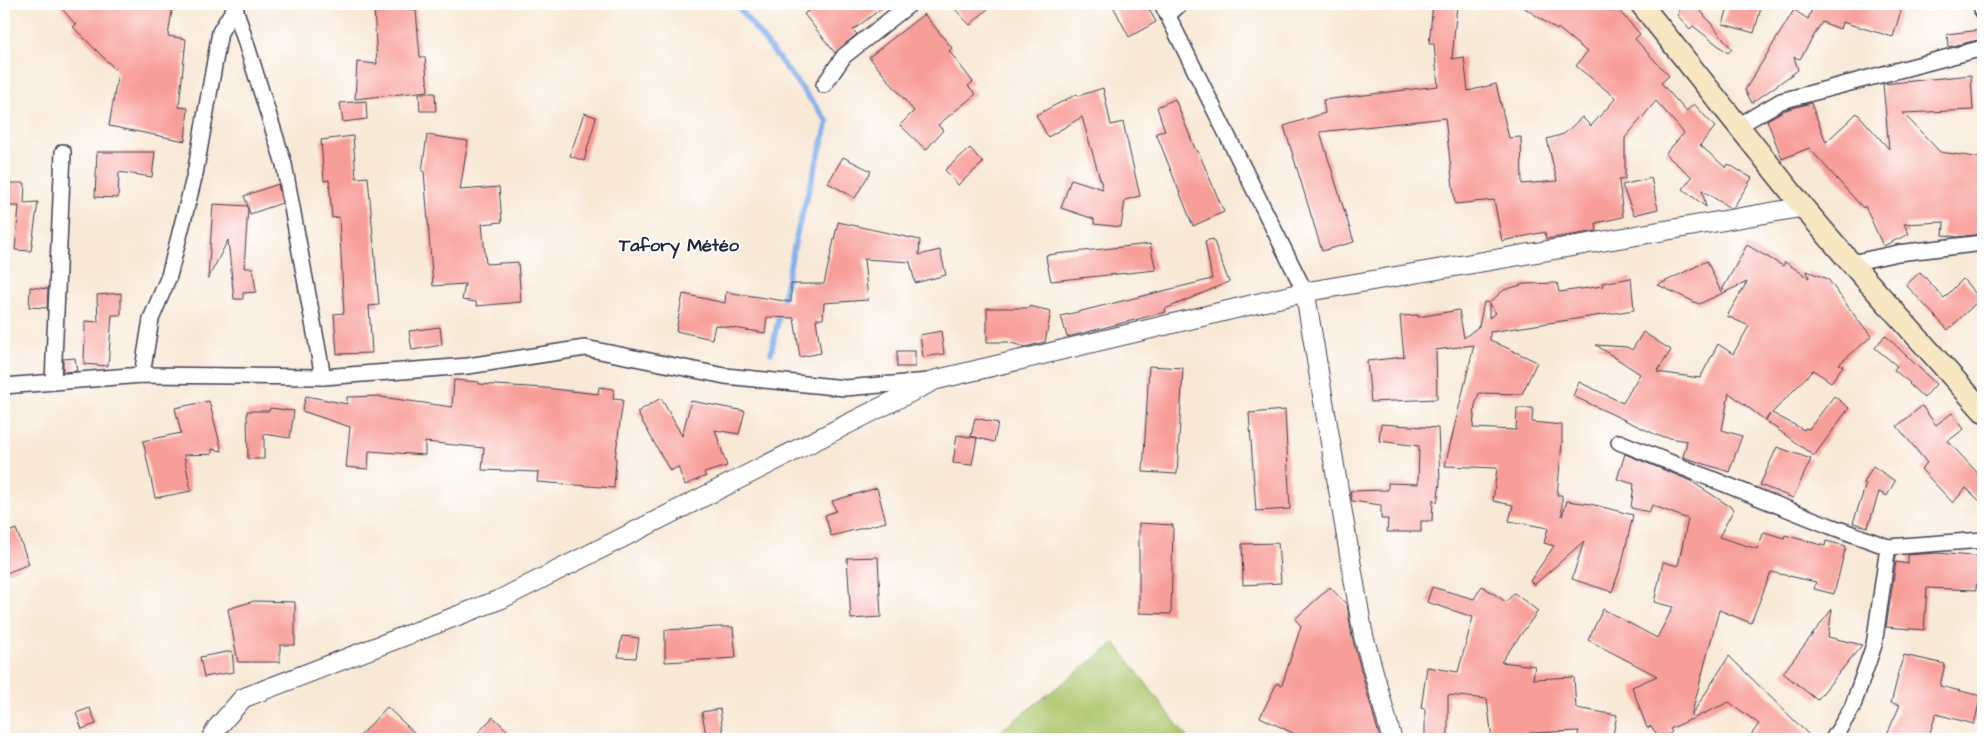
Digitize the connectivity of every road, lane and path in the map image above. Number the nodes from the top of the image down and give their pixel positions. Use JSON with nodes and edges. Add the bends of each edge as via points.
{"nodes":[{"id":1,"x":910,"y":4,"type":"edge"},
{"id":2,"x":1180,"y":4,"type":"edge"},
{"id":3,"x":1641,"y":4,"type":"edge"},
{"id":4,"x":1981,"y":4,"type":"edge"},
{"id":5,"x":236,"y":6,"type":"edge"},
{"id":6,"x":1165,"y":9,"type":"edge"},
{"id":7,"x":1983,"y":14,"type":"edge"},
{"id":8,"x":1983,"y":48,"type":"edge"},
{"id":9,"x":824,"y":85,"type":"dead end"},
{"id":10,"x":1738,"y":126,"type":"junction"},
{"id":11,"x":63,"y":152,"type":"dead end"},
{"id":12,"x":1803,"y":207,"type":"junction"},
{"id":13,"x":1983,"y":242,"type":"edge"},
{"id":14,"x":1851,"y":263,"type":"junction"},
{"id":15,"x":1305,"y":292,"type":"junction"},
{"id":16,"x":142,"y":375,"type":"junction"},
{"id":17,"x":323,"y":376,"type":"junction"},
{"id":18,"x":935,"y":380,"type":"junction"},
{"id":19,"x":53,"y":382,"type":"junction"},
{"id":20,"x":4,"y":386,"type":"edge"},
{"id":21,"x":1983,"y":411,"type":"edge"},
{"id":22,"x":1619,"y":442,"type":"dead end"},
{"id":23,"x":1983,"y":540,"type":"edge"},
{"id":24,"x":1888,"y":547,"type":"junction"},
{"id":25,"x":211,"y":739,"type":"edge"},
{"id":26,"x":1392,"y":739,"type":"edge"},
{"id":27,"x":1833,"y":739,"type":"edge"}],
"edges":[{"from":1,"to":9,"type":"street","via":[[844,56]]},
{"from":2,"to":6,"type":"street"},
{"from":3,"to":10,"type":"main road"},
{"from":4,"to":7,"type":"street"},
{"from":5,"to":16,"type":"street","via":[[220,32],[195,174],[169,276],[151,320]]},
{"from":5,"to":17,"type":"street","via":[[284,164]]},
{"from":6,"to":15,"type":"street"},
{"from":8,"to":10,"type":"street","via":[[1781,102]]},
{"from":10,"to":12,"type":"main road"},
{"from":11,"to":19,"type":"street"},
{"from":12,"to":14,"type":"main road"},
{"from":12,"to":15,"type":"street"},
{"from":13,"to":14,"type":"street"},
{"from":14,"to":21,"type":"main road"},
{"from":15,"to":18,"type":"street"},
{"from":15,"to":26,"type":"street","via":[[1363,634]]},
{"from":16,"to":17,"type":"street"},
{"from":16,"to":19,"type":"street"},
{"from":17,"to":18,"type":"street","via":[[468,366],[585,348],[725,376],[845,388]]},
{"from":18,"to":25,"type":"street","via":[[501,598],[243,698]]},
{"from":19,"to":20,"type":"street"},
{"from":22,"to":24,"type":"street"},
{"from":23,"to":24,"type":"street"},
{"from":24,"to":27,"type":"street","via":[[1874,645],[1852,708]]}]}
